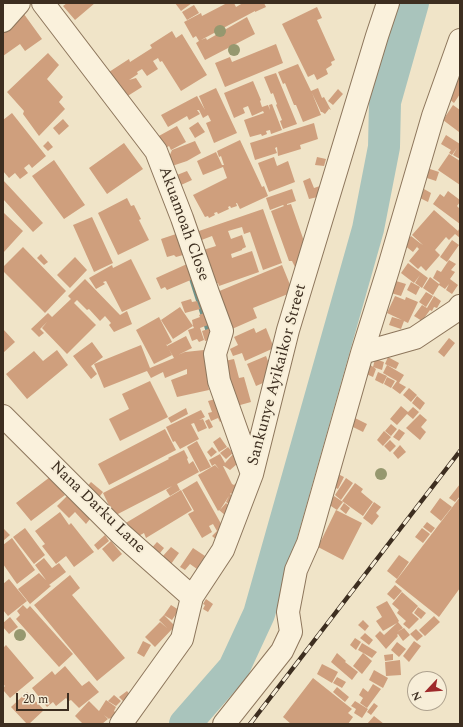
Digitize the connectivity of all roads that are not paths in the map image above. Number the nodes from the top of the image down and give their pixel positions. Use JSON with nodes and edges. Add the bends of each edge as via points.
{"nodes":[{"id":1,"x":19,"y":3,"type":"edge"},
{"id":2,"x":43,"y":3,"type":"edge"},
{"id":3,"x":388,"y":3,"type":"edge"},
{"id":4,"x":3,"y":21,"type":"edge"},
{"id":5,"x":460,"y":40,"type":"edge"},
{"id":6,"x":460,"y":306,"type":"edge"},
{"id":7,"x":362,"y":353,"type":"junction"},
{"id":8,"x":3,"y":416,"type":"edge"},
{"id":9,"x":252,"y":474,"type":"junction"},
{"id":10,"x":192,"y":597,"type":"junction"},
{"id":11,"x":121,"y":724,"type":"edge"},
{"id":12,"x":224,"y":724,"type":"edge"}],
"edges":[{"from":1,"to":4,"type":"street"},
{"from":2,"to":9,"type":"street","name":"Akuamoah Close","via":[[156,151],[222,331],[214,354],[219,381]]},
{"from":3,"to":9,"type":"street","name":"Sankunye Ayikaikor Street","via":[[288,330]]},
{"from":5,"to":7,"type":"street","via":[[433,116]]},
{"from":6,"to":7,"type":"street","via":[[415,338]]},
{"from":7,"to":12,"type":"street","via":[[308,543],[296,570],[288,612],[291,632],[282,651]]},
{"from":8,"to":10,"type":"street","name":"Nana Darku Lane","via":[[121,534]]},
{"from":9,"to":10,"type":"street","name":"Sankunye Ayikaikor Street","via":[[223,550]]},
{"from":10,"to":11,"type":"street","name":"Sankunye Ayikaikor Street","via":[[182,640]]}]}
